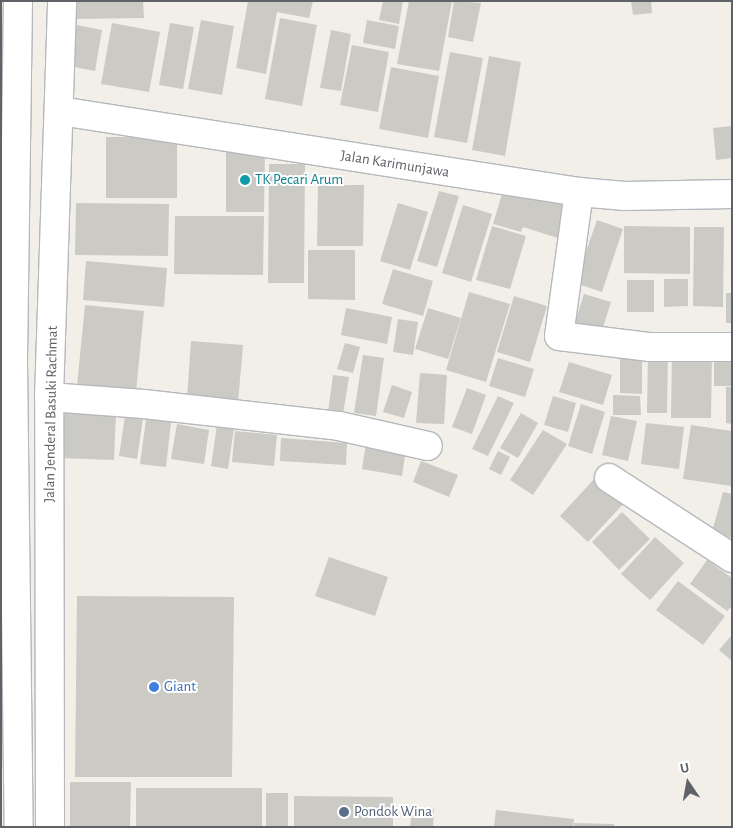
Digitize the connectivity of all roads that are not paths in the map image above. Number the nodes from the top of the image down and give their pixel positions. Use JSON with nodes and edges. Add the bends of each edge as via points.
{"nodes":[{"id":1,"x":18,"y":1,"type":"edge"},
{"id":2,"x":62,"y":1,"type":"edge"},
{"id":3,"x":9,"y":57,"type":"edge"},
{"id":4,"x":60,"y":111,"type":"junction"},
{"id":5,"x":579,"y":192,"type":"junction"},
{"id":6,"x":732,"y":194,"type":"edge"},
{"id":7,"x":732,"y":347,"type":"edge"},
{"id":8,"x":7,"y":361,"type":"edge"},
{"id":9,"x":49,"y":397,"type":"junction"},
{"id":10,"x":428,"y":446,"type":"dead end"},
{"id":11,"x":609,"y":478,"type":"dead end"},
{"id":12,"x":732,"y":558,"type":"edge"},
{"id":13,"x":9,"y":611,"type":"edge"},
{"id":14,"x":19,"y":827,"type":"edge"},
{"id":15,"x":50,"y":827,"type":"edge"}],
"edges":[{"from":1,"to":3,"type":"main road"},
{"from":2,"to":4,"type":"main road","name":"Jalan Jenderal Basuki Rachmat"},
{"from":3,"to":8,"type":"main road"},
{"from":4,"to":5,"type":"main road","name":"Jalan Karimunjawa"},
{"from":4,"to":9,"type":"main road","name":"Jalan Jenderal Basuki Rachmat"},
{"from":5,"to":6,"type":"main road","name":"Jalan Karimunjawa","via":[[625,196]]},
{"from":5,"to":7,"type":"main road","via":[[559,336],[650,347]]},
{"from":8,"to":13,"type":"main road"},
{"from":9,"to":10,"type":"main road","via":[[339,426]]},
{"from":9,"to":15,"type":"main road","name":"Jalan Jenderal Basuki Rachmat"},
{"from":11,"to":12,"type":"main road"},
{"from":13,"to":14,"type":"main road"}]}
